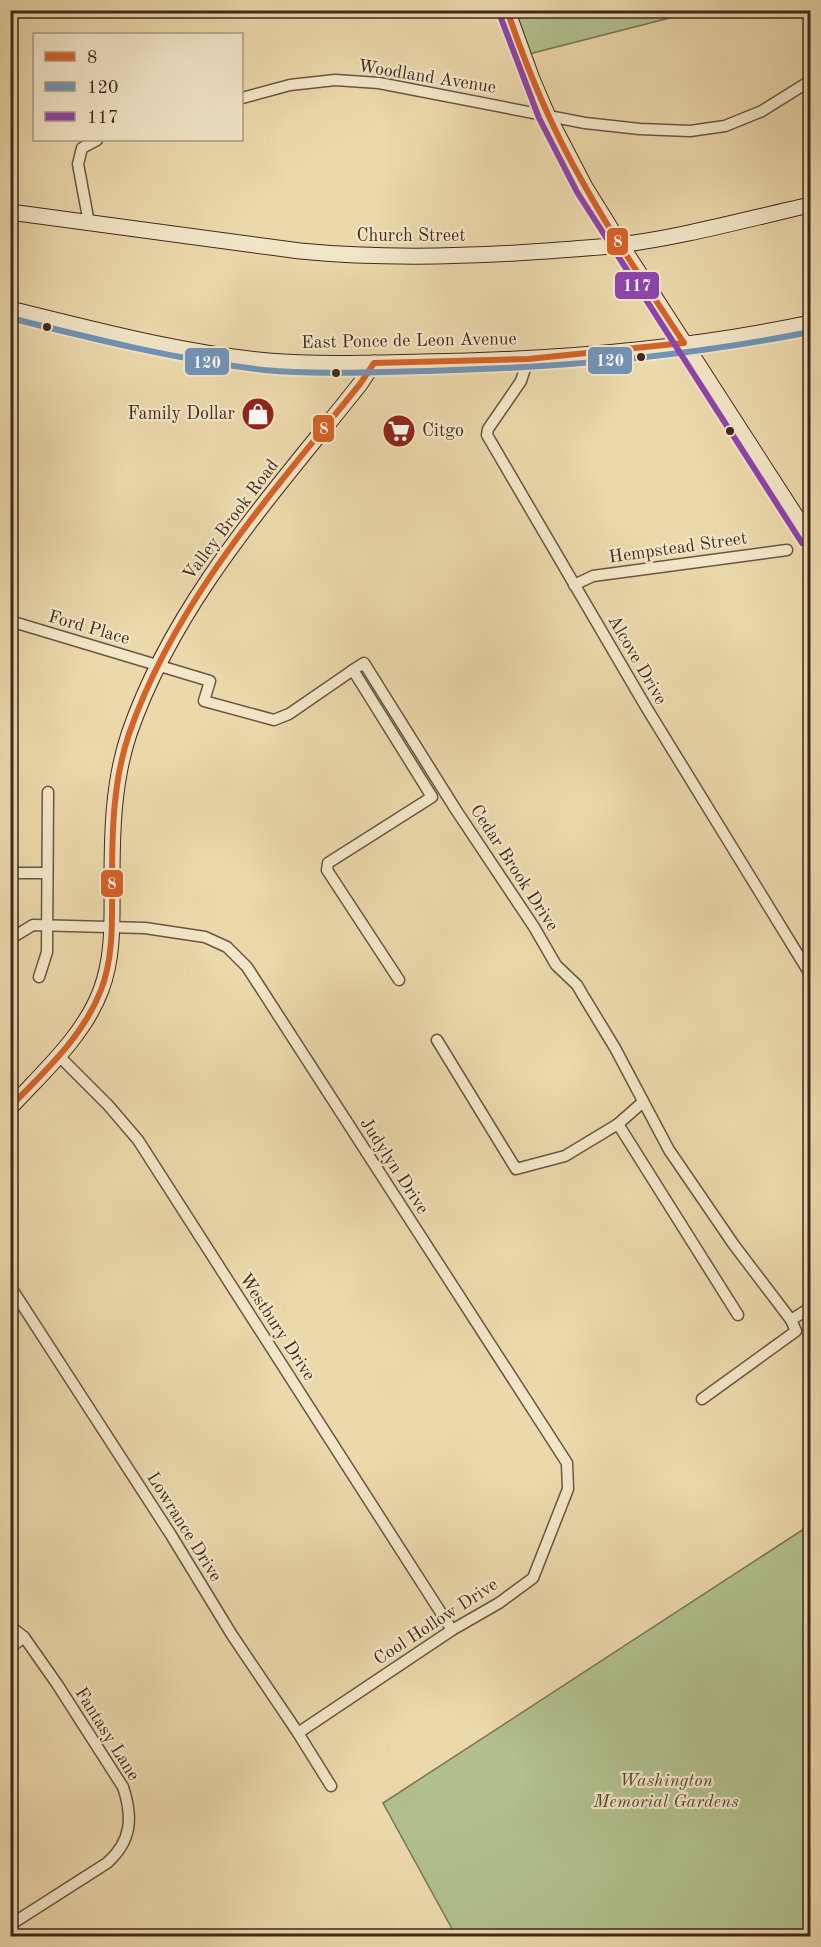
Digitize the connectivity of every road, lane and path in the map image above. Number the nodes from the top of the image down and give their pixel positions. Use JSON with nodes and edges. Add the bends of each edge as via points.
{"nodes":[{"id":1,"x":507,"y":10,"type":"edge"},
{"id":2,"x":810,"y":81,"type":"edge"},
{"id":3,"x":243,"y":98,"type":"edge"},
{"id":4,"x":547,"y":114,"type":"junction"},
{"id":5,"x":95,"y":141,"type":"edge"},
{"id":6,"x":810,"y":205,"type":"edge"},
{"id":7,"x":10,"y":212,"type":"edge"},
{"id":8,"x":89,"y":223,"type":"junction"},
{"id":9,"x":621,"y":245,"type":"junction"},
{"id":10,"x":10,"y":309,"type":"edge"},
{"id":11,"x":810,"y":322,"type":"edge"},
{"id":12,"x":684,"y":344,"type":"junction"},
{"id":13,"x":528,"y":358,"type":"junction"},
{"id":14,"x":374,"y":363,"type":"junction"},
{"id":15,"x":810,"y":538,"type":"edge"},
{"id":16,"x":788,"y":550,"type":"dead end"},
{"id":17,"x":574,"y":585,"type":"junction"},
{"id":18,"x":10,"y":621,"type":"edge"},
{"id":19,"x":158,"y":665,"type":"junction"},
{"id":20,"x":353,"y":669,"type":"junction"},
{"id":21,"x":444,"y":791,"type":"junction"},
{"id":22,"x":48,"y":792,"type":"dead end"},
{"id":23,"x":432,"y":797,"type":"junction"},
{"id":24,"x":10,"y":873,"type":"edge"},
{"id":25,"x":46,"y":873,"type":"junction"},
{"id":26,"x":46,"y":925,"type":"junction"},
{"id":27,"x":112,"y":928,"type":"junction"},
{"id":28,"x":10,"y":939,"type":"edge"},
{"id":29,"x":810,"y":973,"type":"edge"},
{"id":30,"x":39,"y":977,"type":"dead end"},
{"id":31,"x":399,"y":980,"type":"dead end"},
{"id":32,"x":437,"y":1040,"type":"dead end"},
{"id":33,"x":58,"y":1055,"type":"junction"},
{"id":34,"x":643,"y":1102,"type":"junction"},
{"id":35,"x":10,"y":1108,"type":"edge"},
{"id":36,"x":618,"y":1124,"type":"junction"},
{"id":37,"x":10,"y":1286,"type":"edge"},
{"id":38,"x":810,"y":1308,"type":"edge"},
{"id":39,"x":738,"y":1315,"type":"dead end"},
{"id":40,"x":791,"y":1320,"type":"junction"},
{"id":41,"x":702,"y":1399,"type":"dead end"},
{"id":42,"x":559,"y":1511,"type":"joint"},
{"id":43,"x":10,"y":1626,"type":"edge"},
{"id":44,"x":452,"y":1630,"type":"junction"},
{"id":45,"x":24,"y":1637,"type":"junction"},
{"id":46,"x":10,"y":1648,"type":"edge"},
{"id":47,"x":298,"y":1733,"type":"junction"},
{"id":48,"x":331,"y":1786,"type":"dead end"},
{"id":49,"x":10,"y":1925,"type":"edge"}],
"edges":[{"from":1,"to":4,"type":"main road"},
{"from":2,"to":4,"type":"street","name":"Woodland Avenue","via":[[753,115],[724,126],[690,131],[585,123]]},
{"from":3,"to":4,"type":"street","name":"Woodland Avenue","via":[[290,85],[335,80],[379,83]]},
{"from":4,"to":9,"type":"main road"},
{"from":5,"to":8,"type":"street","via":[[82,148],[78,164]]},
{"from":6,"to":9,"type":"main road","name":"Church Street"},
{"from":7,"to":8,"type":"main road","name":"Church Street"},
{"from":8,"to":9,"type":"main road","name":"Church Street","via":[[300,251],[385,257],[505,254]]},
{"from":9,"to":12,"type":"main road"},
{"from":10,"to":14,"type":"main road","name":"East Ponce de Leon Avenue","via":[[218,355],[301,363]]},
{"from":11,"to":12,"type":"main road","name":"East Ponce de Leon Avenue"},
{"from":12,"to":13,"type":"main road","name":"East Ponce de Leon Avenue"},
{"from":12,"to":15,"type":"main road"},
{"from":13,"to":14,"type":"main road","name":"East Ponce de Leon Avenue"},
{"from":13,"to":17,"type":"street","name":"Alcove Drive","via":[[521,381],[487,435]]},
{"from":14,"to":19,"type":"main road","name":"Valley Brook Road","via":[[210,575]]},
{"from":16,"to":17,"type":"street","name":"Hempstead Street","via":[[593,576]]},
{"from":17,"to":29,"type":"street","name":"Alcove Drive"},
{"from":18,"to":19,"type":"street","name":"Ford Place"},
{"from":19,"to":20,"type":"street","via":[[210,681],[204,701],[274,720],[289,714]]},
{"from":19,"to":27,"type":"main road","name":"Valley Brook Road","via":[[129,734],[115,787]]},
{"from":20,"to":21,"type":"street","name":"Cedar Brook Drive","via":[[364,663]]},
{"from":20,"to":23,"type":"street"},
{"from":21,"to":23,"type":"street"},
{"from":21,"to":34,"type":"street","name":"Cedar Brook Drive","via":[[556,965],[577,985]]},
{"from":22,"to":25,"type":"street"},
{"from":23,"to":31,"type":"street","via":[[327,863],[327,870]]},
{"from":24,"to":25,"type":"street"},
{"from":25,"to":26,"type":"street"},
{"from":26,"to":27,"type":"street","name":"Judylyn Drive"},
{"from":26,"to":28,"type":"street","via":[[33,925]]},
{"from":26,"to":30,"type":"street","via":[[47,952]]},
{"from":27,"to":33,"type":"main road","name":"Valley Brook Road","via":[[101,989],[86,1021]]},
{"from":27,"to":42,"type":"street","name":"Judylyn Drive","via":[[145,928],[205,937],[227,947],[247,967],[567,1463],[568,1489]]},
{"from":32,"to":36,"type":"street","via":[[516,1169],[565,1156]]},
{"from":33,"to":35,"type":"main road","name":"Valley Brook Road"},
{"from":33,"to":44,"type":"street","name":"Westbury Drive","via":[[138,1140]]},
{"from":34,"to":36,"type":"street"},
{"from":34,"to":40,"type":"street","name":"Cedar Brook Drive","via":[[669,1150]]},
{"from":36,"to":39,"type":"street"},
{"from":37,"to":47,"type":"street","name":"Lowrance Drive"},
{"from":38,"to":40,"type":"street"},
{"from":40,"to":41,"type":"street","via":[[796,1331]]},
{"from":42,"to":44,"type":"street","name":"Cool Hollow Drive","via":[[533,1578]]},
{"from":43,"to":45,"type":"street","name":"Fantasy Lane"},
{"from":44,"to":47,"type":"street","name":"Cool Hollow Drive"},
{"from":45,"to":46,"type":"street"},
{"from":45,"to":49,"type":"street","name":"Fantasy Lane","via":[[123,1787],[129,1820],[126,1839],[107,1863]]},
{"from":47,"to":48,"type":"street","name":"Lowrance Drive"}]}
